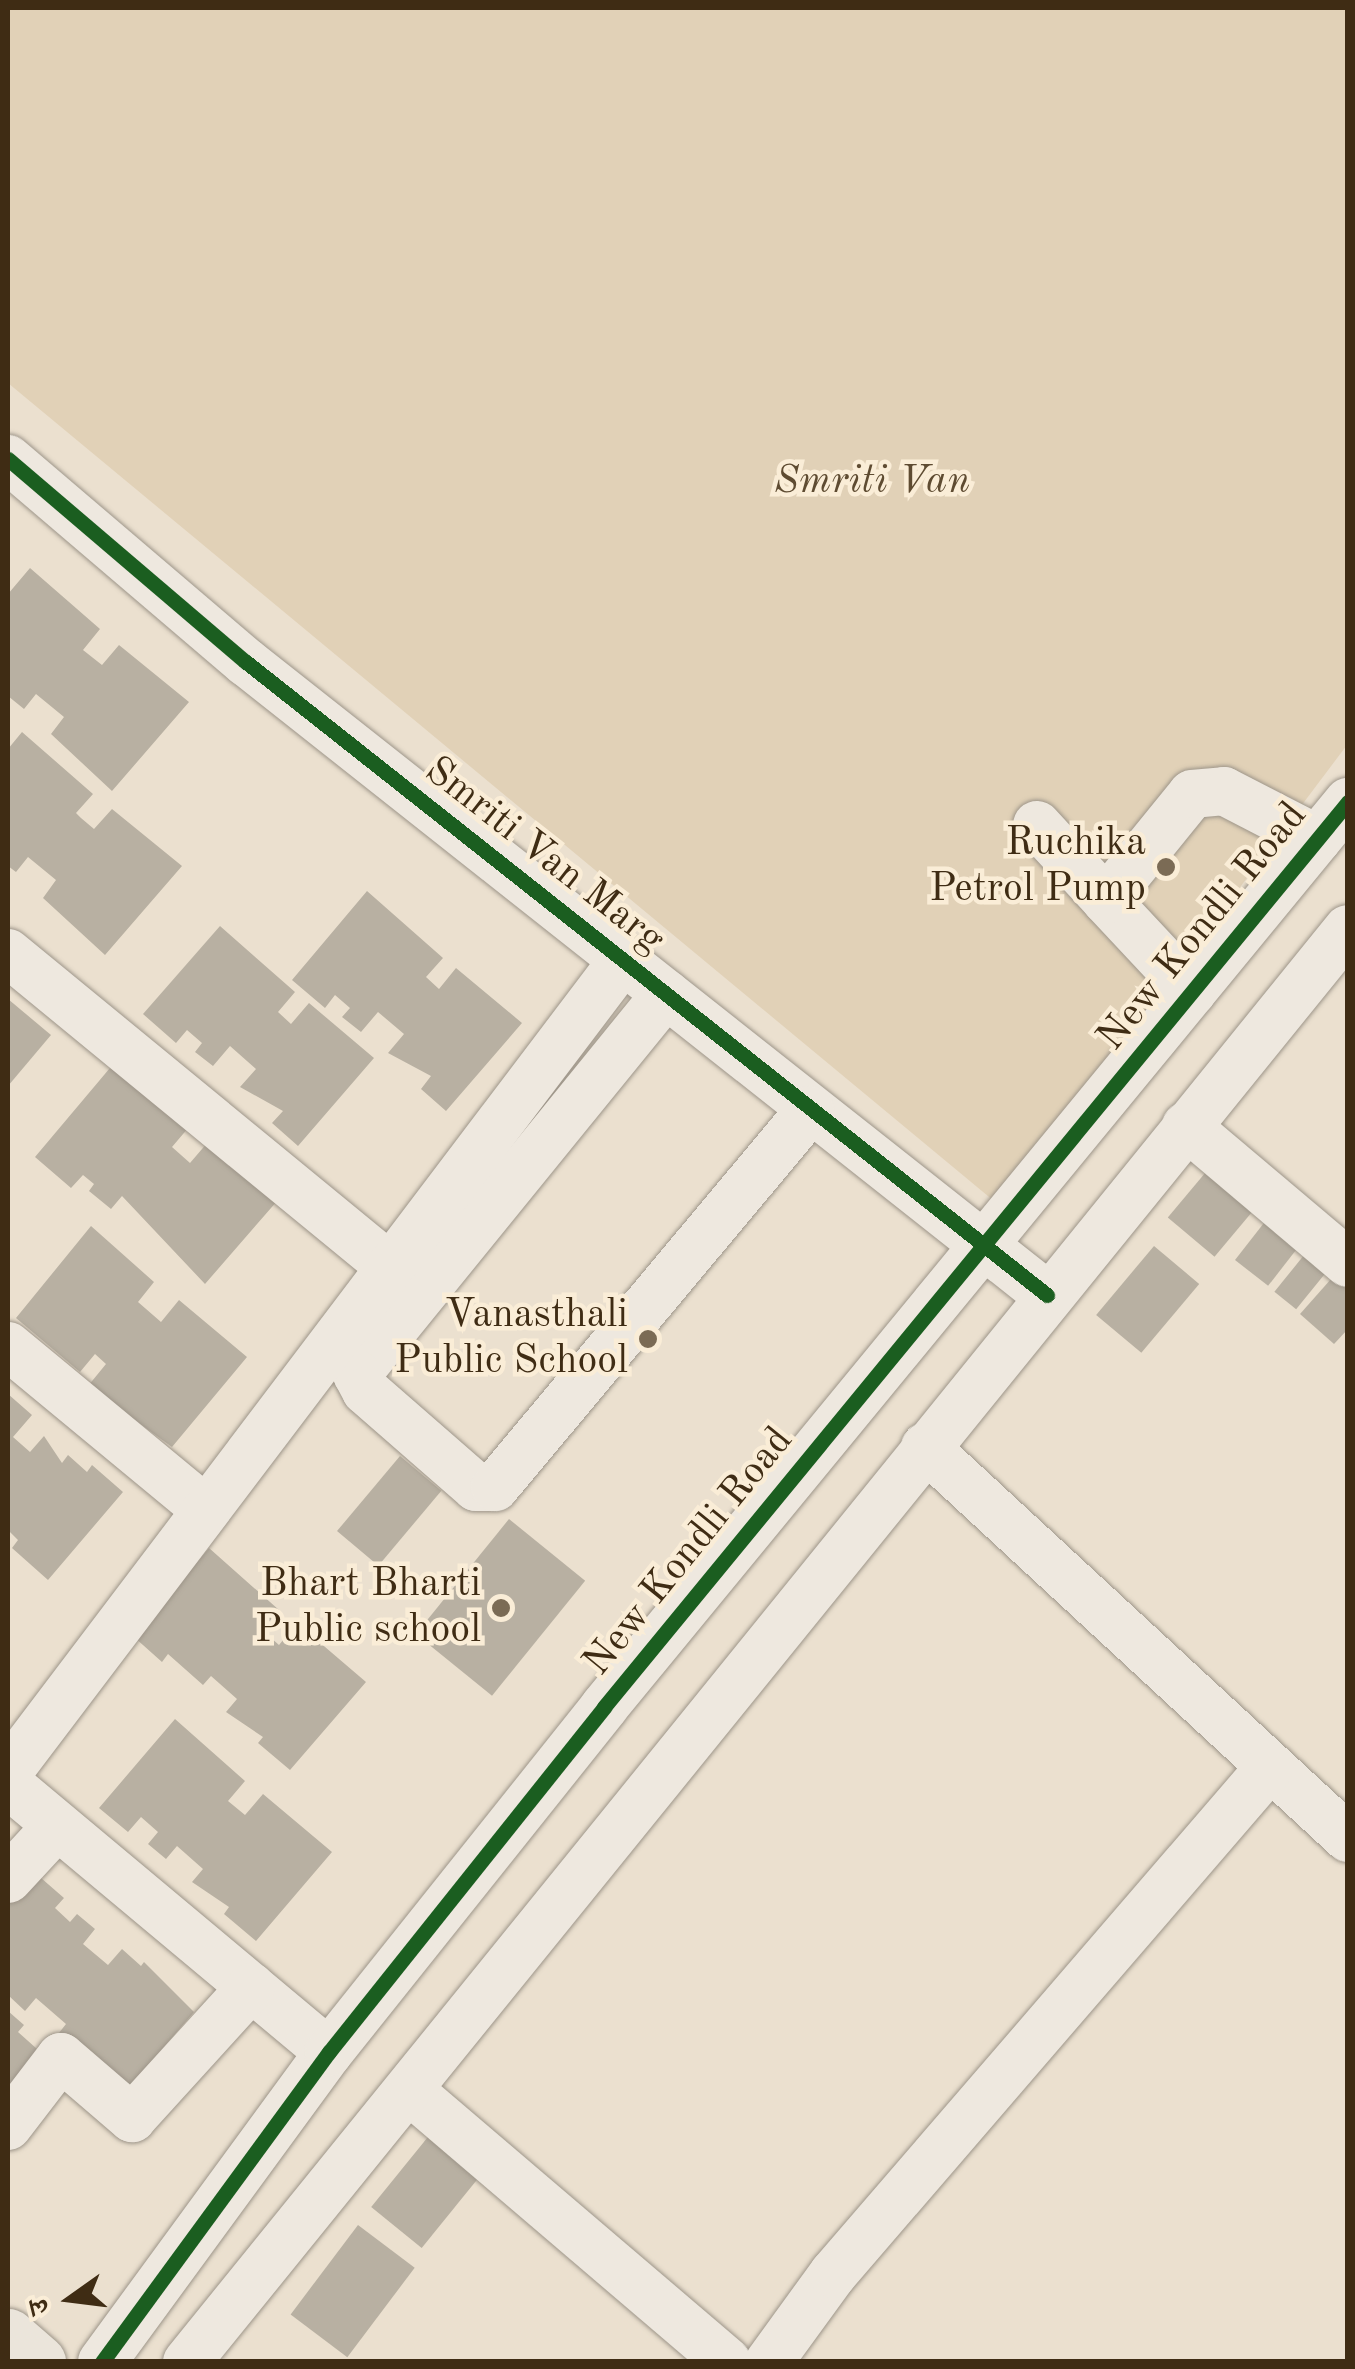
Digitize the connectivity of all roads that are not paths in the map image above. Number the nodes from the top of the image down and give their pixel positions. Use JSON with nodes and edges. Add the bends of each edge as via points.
{"nodes":[{"id":1,"x":8,"y":459,"type":"edge"},
{"id":2,"x":1348,"y":802,"type":"edge"},
{"id":3,"x":1036,"y":825,"type":"dead end"},
{"id":4,"x":1317,"y":839,"type":"junction"},
{"id":5,"x":1106,"y":900,"type":"junction"},
{"id":6,"x":1348,"y":929,"type":"edge"},
{"id":7,"x":8,"y":953,"type":"edge"},
{"id":8,"x":623,"y":960,"type":"junction"},
{"id":9,"x":1192,"y":992,"type":"junction"},
{"id":10,"x":666,"y":994,"type":"junction"},
{"id":11,"x":810,"y":1110,"type":"junction"},
{"id":12,"x":1186,"y":1126,"type":"junction"},
{"id":13,"x":981,"y":1248,"type":"junction"},
{"id":14,"x":1348,"y":1263,"type":"edge"},
{"id":15,"x":390,"y":1267,"type":"junction"},
{"id":16,"x":1047,"y":1295,"type":"junction"},
{"id":17,"x":8,"y":1346,"type":"edge"},
{"id":18,"x":925,"y":1447,"type":"junction"},
{"id":19,"x":206,"y":1510,"type":"junction"},
{"id":20,"x":1270,"y":1767,"type":"junction"},
{"id":21,"x":8,"y":1772,"type":"edge"},
{"id":22,"x":8,"y":1784,"type":"edge"},
{"id":23,"x":57,"y":1826,"type":"junction"},
{"id":24,"x":1348,"y":1838,"type":"edge"},
{"id":25,"x":8,"y":1879,"type":"edge"},
{"id":26,"x":251,"y":1987,"type":"junction"},
{"id":27,"x":329,"y":2052,"type":"junction"},
{"id":28,"x":408,"y":2090,"type":"junction"},
{"id":29,"x":8,"y":2126,"type":"edge"},
{"id":30,"x":137,"y":2311,"type":"junction"},
{"id":31,"x":8,"y":2336,"type":"edge"},
{"id":32,"x":190,"y":2361,"type":"edge"},
{"id":33,"x":38,"y":2362,"type":"edge"},
{"id":34,"x":102,"y":2362,"type":"edge"},
{"id":35,"x":727,"y":2362,"type":"edge"},
{"id":36,"x":768,"y":2362,"type":"edge"}],
"edges":[{"from":1,"to":8,"type":"street","name":"Smriti Van Marg","via":[[246,662]]},
{"from":2,"to":4,"type":"street","name":"New Kondli Road"},
{"from":3,"to":5,"type":"street"},
{"from":4,"to":5,"type":"street","via":[[1224,791],[1192,794]]},
{"from":4,"to":9,"type":"street","name":"New Kondli Road"},
{"from":5,"to":9,"type":"street"},
{"from":6,"to":12,"type":"street"},
{"from":7,"to":15,"type":"street"},
{"from":8,"to":10,"type":"street","name":"Smriti Van Marg"},
{"from":8,"to":15,"type":"street"},
{"from":9,"to":13,"type":"street","name":"New Kondli Road"},
{"from":10,"to":11,"type":"street","name":"Smriti Van Marg"},
{"from":10,"to":11,"type":"street","via":[[358,1374],[366,1391],[476,1487],[495,1488]]},
{"from":11,"to":13,"type":"street","name":"Smriti Van Marg"},
{"from":12,"to":14,"type":"street"},
{"from":12,"to":16,"type":"street"},
{"from":13,"to":16,"type":"street","name":"Smriti Van Marg"},
{"from":13,"to":27,"type":"street","name":"New Kondli Road"},
{"from":15,"to":19,"type":"street"},
{"from":16,"to":18,"type":"street"},
{"from":17,"to":19,"type":"street"},
{"from":18,"to":20,"type":"street"},
{"from":18,"to":28,"type":"street"},
{"from":19,"to":21,"type":"street"},
{"from":20,"to":24,"type":"street"},
{"from":20,"to":36,"type":"street","via":[[833,2274]]},
{"from":22,"to":23,"type":"street"},
{"from":23,"to":25,"type":"street"},
{"from":23,"to":26,"type":"street"},
{"from":26,"to":27,"type":"street"},
{"from":26,"to":29,"type":"street","via":[[132,2118],[61,2057]]},
{"from":27,"to":30,"type":"street","name":"New Kondli Road"},
{"from":28,"to":32,"type":"street"},
{"from":28,"to":35,"type":"street"},
{"from":30,"to":32,"type":"street"},
{"from":30,"to":34,"type":"street","name":"New Kondli Road"},
{"from":31,"to":33,"type":"main road"}]}
